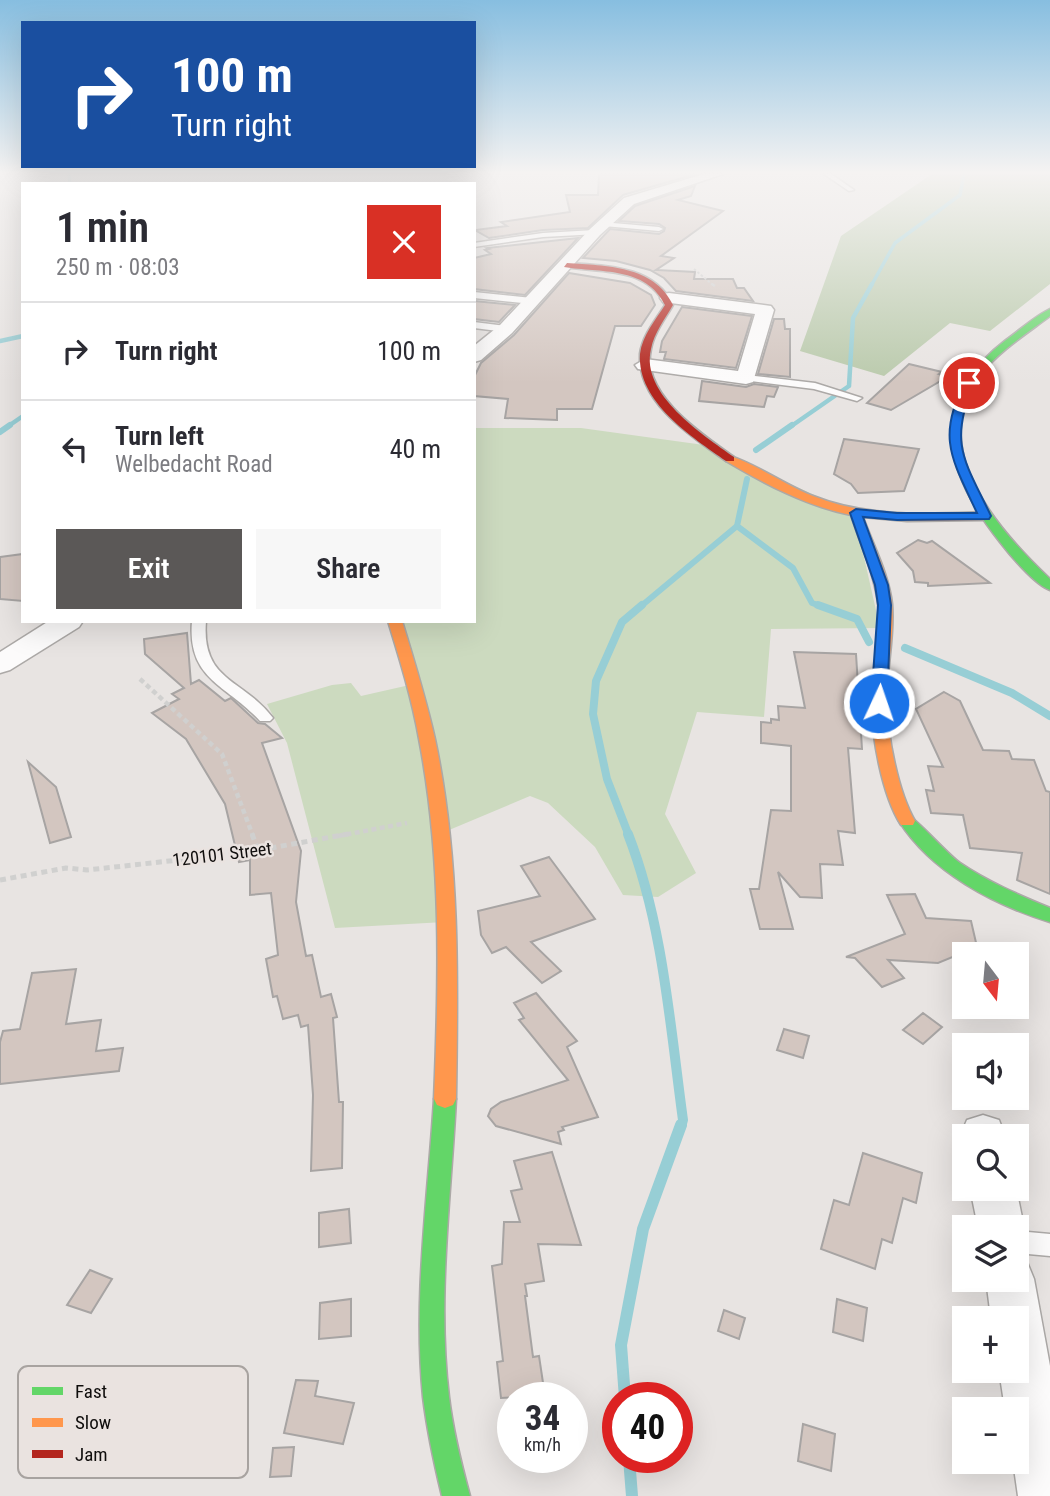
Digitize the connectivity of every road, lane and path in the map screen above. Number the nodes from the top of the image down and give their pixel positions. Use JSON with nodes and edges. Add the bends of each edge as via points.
{"nodes":[{"id":1,"x":585,"y":244,"type":"edge"},
{"id":2,"x":567,"y":265,"type":"junction"},
{"id":3,"x":476,"y":295,"type":"edge"},
{"id":4,"x":669,"y":298,"type":"junction"},
{"id":5,"x":532,"y":301,"type":"junction"},
{"id":6,"x":1050,"y":312,"type":"edge"},
{"id":7,"x":476,"y":325,"type":"edge"},
{"id":8,"x":506,"y":329,"type":"junction"},
{"id":9,"x":476,"y":354,"type":"edge"},
{"id":10,"x":645,"y":365,"type":"junction"},
{"id":11,"x":746,"y":378,"type":"junction"},
{"id":12,"x":857,"y":398,"type":"dead end"},
{"id":13,"x":856,"y":513,"type":"junction"},
{"id":14,"x":985,"y":516,"type":"junction"},
{"id":15,"x":1050,"y":586,"type":"edge"},
{"id":16,"x":66,"y":623,"type":"edge"},
{"id":17,"x":199,"y":623,"type":"edge"},
{"id":18,"x":396,"y":623,"type":"edge"},
{"id":19,"x":0,"y":664,"type":"edge"},
{"id":20,"x":140,"y":679,"type":"dead end"},
{"id":21,"x":265,"y":718,"type":"dead end"},
{"id":22,"x":443,"y":817,"type":"junction"},
{"id":23,"x":258,"y":850,"type":"junction"},
{"id":24,"x":0,"y":880,"type":"edge"},
{"id":25,"x":1050,"y":915,"type":"edge"},
{"id":26,"x":1029,"y":1243,"type":"edge"},
{"id":27,"x":1050,"y":1245,"type":"edge"},
{"id":28,"x":1027,"y":1383,"type":"edge"},
{"id":29,"x":456,"y":1496,"type":"edge"},
{"id":30,"x":1046,"y":1496,"type":"edge"}],
"edges":[{"from":1,"to":2,"type":"street"},
{"from":2,"to":4,"type":"street","via":[[635,275],[660,286]]},
{"from":2,"to":5,"type":"street"},
{"from":3,"to":5,"type":"lane"},
{"from":4,"to":10,"type":"street","via":[[648,344]]},
{"from":4,"to":11,"type":"street","via":[[765,311]]},
{"from":5,"to":8,"type":"street"},
{"from":6,"to":14,"type":"street","via":[[979,371],[958,409],[956,454]]},
{"from":7,"to":8,"type":"lane"},
{"from":8,"to":9,"type":"street"},
{"from":10,"to":11,"type":"street"},
{"from":10,"to":13,"type":"street","via":[[666,410],[710,446],[778,484]]},
{"from":11,"to":12,"type":"lane","via":[[815,386]]},
{"from":13,"to":14,"type":"street"},
{"from":13,"to":25,"type":"street","via":[[885,605],[879,703],[887,762],[902,813],[921,841],[957,871]]},
{"from":14,"to":15,"type":"street"},
{"from":16,"to":19,"type":"street"},
{"from":17,"to":21,"type":"lane","via":[[199,650],[206,669]]},
{"from":18,"to":22,"type":"street","via":[[425,710]]},
{"from":20,"to":23,"type":"path","via":[[222,754]]},
{"from":22,"to":23,"type":"path","name":"120101 Street"},
{"from":22,"to":29,"type":"street","via":[[447,1075],[431,1329],[441,1449]]},
{"from":23,"to":24,"type":"path","name":"120101 Street","via":[[87,870],[66,868]]},
{"from":26,"to":27,"type":"lane"},
{"from":28,"to":30,"type":"street"}]}
